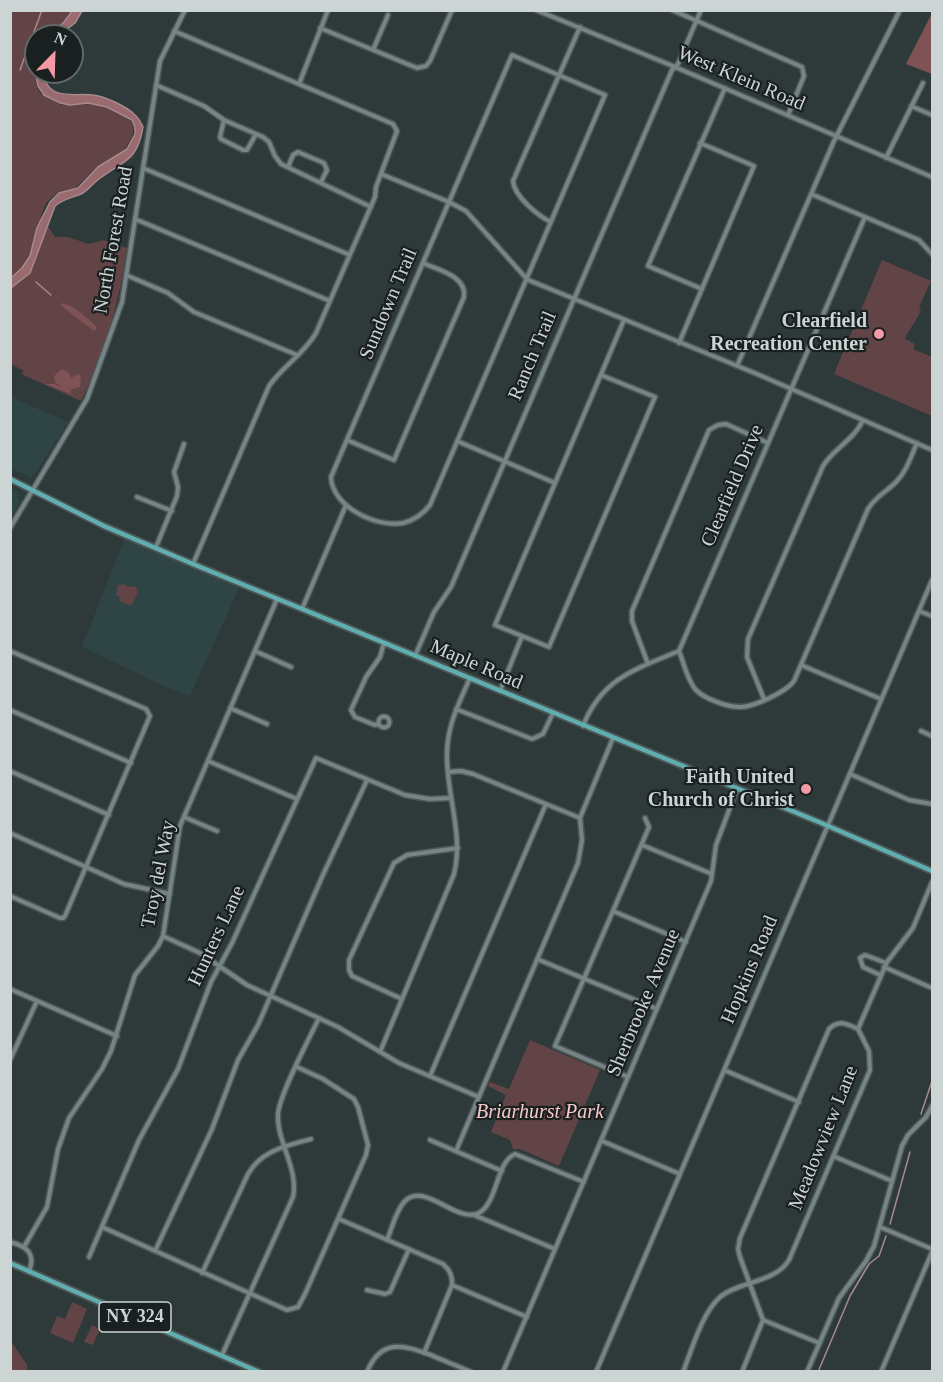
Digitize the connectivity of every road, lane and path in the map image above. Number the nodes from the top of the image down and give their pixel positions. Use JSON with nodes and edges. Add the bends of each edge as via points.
{"nodes":[{"id":1,"x":185,"y":10,"type":"edge"},
{"id":2,"x":328,"y":10,"type":"edge"},
{"id":3,"x":452,"y":10,"type":"edge"},
{"id":4,"x":536,"y":10,"type":"edge"},
{"id":5,"x":672,"y":10,"type":"edge"},
{"id":6,"x":701,"y":10,"type":"edge"},
{"id":7,"x":900,"y":10,"type":"edge"},
{"id":8,"x":388,"y":15,"type":"dead end"},
{"id":9,"x":697,"y":21,"type":"junction"},
{"id":10,"x":580,"y":27,"type":"junction"},
{"id":11,"x":320,"y":28,"type":"junction"},
{"id":12,"x":174,"y":31,"type":"junction"},
{"id":13,"x":373,"y":50,"type":"junction"},
{"id":14,"x":675,"y":67,"type":"junction"},
{"id":15,"x":558,"y":75,"type":"junction"},
{"id":16,"x":923,"y":83,"type":"dead end"},
{"id":17,"x":299,"y":84,"type":"junction"},
{"id":18,"x":156,"y":85,"type":"junction"},
{"id":19,"x":725,"y":88,"type":"junction"},
{"id":20,"x":911,"y":106,"type":"junction"},
{"id":21,"x":788,"y":115,"type":"junction"},
{"id":22,"x":933,"y":115,"type":"edge"},
{"id":23,"x":224,"y":120,"type":"junction"},
{"id":24,"x":256,"y":134,"type":"junction"},
{"id":25,"x":837,"y":136,"type":"junction"},
{"id":26,"x":700,"y":143,"type":"junction"},
{"id":27,"x":886,"y":158,"type":"junction"},
{"id":28,"x":288,"y":167,"type":"junction"},
{"id":29,"x":143,"y":168,"type":"junction"},
{"id":30,"x":381,"y":174,"type":"junction"},
{"id":31,"x":933,"y":177,"type":"edge"},
{"id":32,"x":321,"y":182,"type":"junction"},
{"id":33,"x":811,"y":194,"type":"junction"},
{"id":34,"x":449,"y":202,"type":"junction"},
{"id":35,"x":371,"y":207,"type":"junction"},
{"id":36,"x":865,"y":217,"type":"junction"},
{"id":37,"x":135,"y":219,"type":"junction"},
{"id":38,"x":551,"y":222,"type":"junction"},
{"id":39,"x":933,"y":254,"type":"edge"},
{"id":40,"x":350,"y":255,"type":"junction"},
{"id":41,"x":423,"y":263,"type":"junction"},
{"id":42,"x":126,"y":275,"type":"junction"},
{"id":43,"x":526,"y":279,"type":"junction"},
{"id":44,"x":702,"y":289,"type":"junction"},
{"id":45,"x":574,"y":299,"type":"junction"},
{"id":46,"x":330,"y":301,"type":"junction"},
{"id":47,"x":624,"y":320,"type":"junction"},
{"id":48,"x":679,"y":343,"type":"junction"},
{"id":49,"x":297,"y":356,"type":"junction"},
{"id":50,"x":737,"y":366,"type":"junction"},
{"id":51,"x":601,"y":375,"type":"junction"},
{"id":52,"x":791,"y":389,"type":"junction"},
{"id":53,"x":863,"y":420,"type":"junction"},
{"id":54,"x":347,"y":440,"type":"junction"},
{"id":55,"x":457,"y":441,"type":"junction"},
{"id":56,"x":768,"y":443,"type":"junction"},
{"id":57,"x":917,"y":443,"type":"junction"},
{"id":58,"x":184,"y":444,"type":"dead end"},
{"id":59,"x":933,"y":450,"type":"edge"},
{"id":60,"x":504,"y":462,"type":"junction"},
{"id":61,"x":10,"y":479,"type":"edge"},
{"id":62,"x":555,"y":483,"type":"junction"},
{"id":63,"x":34,"y":491,"type":"junction"},
{"id":64,"x":137,"y":497,"type":"dead end"},
{"id":65,"x":346,"y":505,"type":"junction"},
{"id":66,"x":172,"y":511,"type":"junction"},
{"id":67,"x":10,"y":528,"type":"edge"},
{"id":68,"x":156,"y":547,"type":"junction"},
{"id":69,"x":193,"y":564,"type":"junction"},
{"id":70,"x":933,"y":580,"type":"edge"},
{"id":71,"x":277,"y":599,"type":"junction"},
{"id":72,"x":302,"y":609,"type":"junction"},
{"id":73,"x":919,"y":611,"type":"junction"},
{"id":74,"x":933,"y":616,"type":"edge"},
{"id":75,"x":522,"y":636,"type":"junction"},
{"id":76,"x":384,"y":643,"type":"junction"},
{"id":77,"x":10,"y":651,"type":"edge"},
{"id":78,"x":255,"y":651,"type":"junction"},
{"id":79,"x":680,"y":651,"type":"junction"},
{"id":80,"x":416,"y":656,"type":"junction"},
{"id":81,"x":648,"y":664,"type":"junction"},
{"id":82,"x":801,"y":665,"type":"junction"},
{"id":83,"x":291,"y":667,"type":"dead end"},
{"id":84,"x":470,"y":678,"type":"junction"},
{"id":85,"x":500,"y":691,"type":"junction"},
{"id":86,"x":764,"y":699,"type":"junction"},
{"id":87,"x":881,"y":699,"type":"junction"},
{"id":88,"x":230,"y":708,"type":"junction"},
{"id":89,"x":10,"y":710,"type":"edge"},
{"id":90,"x":456,"y":710,"type":"junction"},
{"id":91,"x":553,"y":713,"type":"junction"},
{"id":92,"x":267,"y":724,"type":"dead end"},
{"id":93,"x":378,"y":724,"type":"dead end"},
{"id":94,"x":584,"y":726,"type":"junction"},
{"id":95,"x":921,"y":731,"type":"dead end"},
{"id":96,"x":933,"y":736,"type":"edge"},
{"id":97,"x":613,"y":738,"type":"junction"},
{"id":98,"x":208,"y":761,"type":"junction"},
{"id":99,"x":131,"y":763,"type":"junction"},
{"id":100,"x":10,"y":771,"type":"edge"},
{"id":101,"x":449,"y":772,"type":"junction"},
{"id":102,"x":850,"y":774,"type":"junction"},
{"id":103,"x":367,"y":780,"type":"junction"},
{"id":104,"x":737,"y":789,"type":"junction"},
{"id":105,"x":452,"y":798,"type":"junction"},
{"id":106,"x":297,"y":799,"type":"junction"},
{"id":107,"x":546,"y":804,"type":"junction"},
{"id":108,"x":933,"y":804,"type":"edge"},
{"id":109,"x":109,"y":815,"type":"junction"},
{"id":110,"x":184,"y":817,"type":"junction"},
{"id":111,"x":580,"y":818,"type":"junction"},
{"id":112,"x":645,"y":818,"type":"dead end"},
{"id":113,"x":828,"y":826,"type":"junction"},
{"id":114,"x":217,"y":831,"type":"dead end"},
{"id":115,"x":10,"y":833,"type":"edge"},
{"id":116,"x":642,"y":845,"type":"junction"},
{"id":117,"x":458,"y":848,"type":"junction"},
{"id":118,"x":86,"y":867,"type":"junction"},
{"id":119,"x":933,"y":871,"type":"edge"},
{"id":120,"x":712,"y":874,"type":"junction"},
{"id":121,"x":933,"y":882,"type":"edge"},
{"id":122,"x":170,"y":894,"type":"junction"},
{"id":123,"x":10,"y":896,"type":"edge"},
{"id":124,"x":613,"y":911,"type":"junction"},
{"id":125,"x":163,"y":936,"type":"junction"},
{"id":126,"x":686,"y":942,"type":"junction"},
{"id":127,"x":537,"y":958,"type":"junction"},
{"id":128,"x":885,"y":965,"type":"junction"},
{"id":129,"x":219,"y":966,"type":"junction"},
{"id":130,"x":880,"y":975,"type":"junction"},
{"id":131,"x":584,"y":978,"type":"junction"},
{"id":132,"x":933,"y":988,"type":"edge"},
{"id":133,"x":10,"y":989,"type":"edge"},
{"id":134,"x":271,"y":996,"type":"junction"},
{"id":135,"x":402,"y":999,"type":"junction"},
{"id":136,"x":37,"y":1000,"type":"junction"},
{"id":137,"x":657,"y":1009,"type":"junction"},
{"id":138,"x":319,"y":1018,"type":"junction"},
{"id":139,"x":858,"y":1029,"type":"junction"},
{"id":140,"x":117,"y":1036,"type":"junction"},
{"id":141,"x":380,"y":1053,"type":"junction"},
{"id":142,"x":10,"y":1060,"type":"edge"},
{"id":143,"x":297,"y":1067,"type":"junction"},
{"id":144,"x":724,"y":1070,"type":"junction"},
{"id":145,"x":430,"y":1076,"type":"junction"},
{"id":146,"x":628,"y":1077,"type":"junction"},
{"id":147,"x":479,"y":1097,"type":"junction"},
{"id":148,"x":798,"y":1102,"type":"junction"},
{"id":149,"x":933,"y":1106,"type":"edge"},
{"id":150,"x":311,"y":1139,"type":"dead end"},
{"id":151,"x":430,"y":1140,"type":"dead end"},
{"id":152,"x":602,"y":1141,"type":"junction"},
{"id":153,"x":284,"y":1146,"type":"junction"},
{"id":154,"x":456,"y":1151,"type":"junction"},
{"id":155,"x":833,"y":1156,"type":"junction"},
{"id":156,"x":502,"y":1171,"type":"junction"},
{"id":157,"x":680,"y":1174,"type":"junction"},
{"id":158,"x":892,"y":1181,"type":"junction"},
{"id":159,"x":584,"y":1182,"type":"junction"},
{"id":160,"x":473,"y":1215,"type":"junction"},
{"id":161,"x":339,"y":1219,"type":"junction"},
{"id":162,"x":102,"y":1227,"type":"junction"},
{"id":163,"x":880,"y":1227,"type":"junction"},
{"id":164,"x":387,"y":1240,"type":"junction"},
{"id":165,"x":10,"y":1242,"type":"edge"},
{"id":166,"x":24,"y":1247,"type":"junction"},
{"id":167,"x":409,"y":1249,"type":"junction"},
{"id":168,"x":555,"y":1249,"type":"junction"},
{"id":169,"x":154,"y":1251,"type":"junction"},
{"id":170,"x":933,"y":1251,"type":"edge"},
{"id":171,"x":89,"y":1257,"type":"dead end"},
{"id":172,"x":10,"y":1263,"type":"edge"},
{"id":173,"x":29,"y":1271,"type":"junction"},
{"id":174,"x":202,"y":1273,"type":"junction"},
{"id":175,"x":749,"y":1283,"type":"junction"},
{"id":176,"x":452,"y":1285,"type":"junction"},
{"id":177,"x":367,"y":1290,"type":"dead end"},
{"id":178,"x":249,"y":1294,"type":"junction"},
{"id":179,"x":527,"y":1317,"type":"junction"},
{"id":180,"x":763,"y":1320,"type":"junction"},
{"id":181,"x":819,"y":1343,"type":"junction"},
{"id":182,"x":424,"y":1353,"type":"junction"},
{"id":183,"x":222,"y":1355,"type":"junction"},
{"id":184,"x":259,"y":1371,"type":"edge"},
{"id":185,"x":367,"y":1371,"type":"edge"},
{"id":186,"x":471,"y":1371,"type":"edge"},
{"id":187,"x":503,"y":1371,"type":"edge"},
{"id":188,"x":596,"y":1371,"type":"edge"},
{"id":189,"x":683,"y":1371,"type":"edge"},
{"id":190,"x":741,"y":1371,"type":"edge"},
{"id":191,"x":807,"y":1371,"type":"edge"},
{"id":192,"x":881,"y":1371,"type":"edge"}],
"edges":[{"from":1,"to":12,"type":"street","name":"North Forest Road"},
{"from":2,"to":11,"type":"street"},
{"from":3,"to":13,"type":"street","via":[[426,66],[417,68]]},
{"from":4,"to":10,"type":"street","name":"West Klein Road"},
{"from":5,"to":9,"type":"street"},
{"from":6,"to":9,"type":"street","name":"Ranch Trail"},
{"from":7,"to":25,"type":"street"},
{"from":8,"to":13,"type":"street"},
{"from":9,"to":14,"type":"street","name":"Ranch Trail"},
{"from":9,"to":21,"type":"street","via":[[802,67],[804,76]]},
{"from":10,"to":14,"type":"street","name":"West Klein Road"},
{"from":10,"to":15,"type":"street"},
{"from":11,"to":13,"type":"street"},
{"from":11,"to":17,"type":"street"},
{"from":12,"to":17,"type":"street"},
{"from":12,"to":18,"type":"street","name":"North Forest Road","via":[[160,61]]},
{"from":14,"to":19,"type":"street","name":"West Klein Road"},
{"from":14,"to":45,"type":"street","name":"Ranch Trail"},
{"from":15,"to":34,"type":"street","name":"Sundown Trail","via":[[512,55]]},
{"from":15,"to":38,"type":"street","via":[[513,181],[515,189],[536,213]]},
{"from":15,"to":38,"type":"street","via":[[605,95]]},
{"from":16,"to":20,"type":"street"},
{"from":17,"to":30,"type":"street","via":[[395,126],[397,135]]},
{"from":18,"to":23,"type":"street","via":[[204,106]]},
{"from":18,"to":29,"type":"street","name":"North Forest Road"},
{"from":19,"to":21,"type":"street","name":"West Klein Road"},
{"from":19,"to":26,"type":"street"},
{"from":20,"to":22,"type":"street"},
{"from":20,"to":27,"type":"street"},
{"from":21,"to":25,"type":"street","name":"West Klein Road"},
{"from":23,"to":24,"type":"street"},
{"from":23,"to":24,"type":"street","via":[[221,139],[243,150],[247,150]]},
{"from":24,"to":28,"type":"street","via":[[266,139],[278,160]]},
{"from":25,"to":27,"type":"street","name":"West Klein Road"},
{"from":25,"to":33,"type":"street"},
{"from":26,"to":44,"type":"street","via":[[754,166]]},
{"from":26,"to":44,"type":"street","via":[[648,266]]},
{"from":27,"to":31,"type":"street","name":"West Klein Road"},
{"from":28,"to":32,"type":"street"},
{"from":28,"to":32,"type":"street","via":[[298,152],[317,160],[327,170]]},
{"from":29,"to":37,"type":"street","name":"North Forest Road"},
{"from":29,"to":40,"type":"street"},
{"from":30,"to":34,"type":"street"},
{"from":30,"to":35,"type":"street"},
{"from":32,"to":35,"type":"street"},
{"from":33,"to":36,"type":"street"},
{"from":33,"to":50,"type":"street"},
{"from":34,"to":41,"type":"street","name":"Sundown Trail"},
{"from":34,"to":43,"type":"street","via":[[472,216]]},
{"from":35,"to":40,"type":"street"},
{"from":36,"to":39,"type":"street","via":[[919,240]]},
{"from":36,"to":52,"type":"street","name":"Clearfield Drive"},
{"from":37,"to":42,"type":"street","name":"North Forest Road"},
{"from":37,"to":46,"type":"street"},
{"from":38,"to":43,"type":"street"},
{"from":40,"to":46,"type":"street"},
{"from":41,"to":54,"type":"street","name":"Sundown Trail"},
{"from":41,"to":54,"type":"street","via":[[464,285],[464,297],[446,340],[394,460]]},
{"from":42,"to":49,"type":"street","via":[[168,293],[194,312]]},
{"from":42,"to":63,"type":"street","name":"North Forest Road","via":[[122,302],[87,399]]},
{"from":43,"to":45,"type":"street"},
{"from":43,"to":55,"type":"street"},
{"from":44,"to":48,"type":"street"},
{"from":45,"to":47,"type":"street"},
{"from":45,"to":60,"type":"street","name":"Ranch Trail"},
{"from":46,"to":49,"type":"street","via":[[312,339]]},
{"from":47,"to":48,"type":"street"},
{"from":47,"to":51,"type":"street"},
{"from":48,"to":50,"type":"street"},
{"from":49,"to":69,"type":"street","via":[[269,386]]},
{"from":50,"to":52,"type":"street"},
{"from":51,"to":62,"type":"street"},
{"from":51,"to":75,"type":"street","via":[[655,397],[549,647]]},
{"from":52,"to":53,"type":"street"},
{"from":52,"to":56,"type":"street","name":"Clearfield Drive"},
{"from":53,"to":57,"type":"street"},
{"from":53,"to":86,"type":"street","via":[[854,435],[823,466],[748,639],[747,657]]},
{"from":54,"to":65,"type":"street","name":"Sundown Trail","via":[[331,477],[336,495]]},
{"from":55,"to":60,"type":"street"},
{"from":55,"to":65,"type":"street","via":[[430,505],[416,518],[387,523]]},
{"from":56,"to":79,"type":"street","name":"Clearfield Drive"},
{"from":56,"to":81,"type":"street","via":[[726,424],[709,430],[632,610],[632,621]]},
{"from":57,"to":59,"type":"street"},
{"from":57,"to":82,"type":"street","via":[[905,470],[868,509]]},
{"from":58,"to":66,"type":"street","via":[[174,472],[178,487]]},
{"from":60,"to":62,"type":"street"},
{"from":60,"to":80,"type":"street","name":"Ranch Trail"},
{"from":61,"to":63,"type":"main road","name":"Maple Road"},
{"from":62,"to":75,"type":"street","via":[[495,625]]},
{"from":63,"to":67,"type":"street","name":"North Forest Road"},
{"from":63,"to":68,"type":"main road","name":"Maple Road"},
{"from":64,"to":66,"type":"street"},
{"from":65,"to":72,"type":"street"},
{"from":66,"to":68,"type":"street"},
{"from":68,"to":69,"type":"main road","name":"Maple Road"},
{"from":69,"to":71,"type":"main road","name":"Maple Road"},
{"from":70,"to":73,"type":"street","name":"Hopkins Road"},
{"from":71,"to":72,"type":"main road","name":"Maple Road"},
{"from":71,"to":78,"type":"street","name":"Troy del Way"},
{"from":72,"to":76,"type":"main road","name":"Maple Road"},
{"from":73,"to":74,"type":"street"},
{"from":73,"to":87,"type":"street","name":"Hopkins Road"},
{"from":75,"to":85,"type":"street"},
{"from":76,"to":80,"type":"main road","name":"Maple Road"},
{"from":76,"to":93,"type":"street","via":[[351,710],[355,717]]},
{"from":77,"to":99,"type":"street","via":[[146,709],[150,718]]},
{"from":78,"to":83,"type":"street"},
{"from":78,"to":88,"type":"street","name":"Troy del Way"},
{"from":79,"to":81,"type":"street"},
{"from":79,"to":86,"type":"street","via":[[692,684],[703,695],[737,707]]},
{"from":80,"to":84,"type":"main road","name":"Maple Road"},
{"from":81,"to":94,"type":"street","via":[[608,687],[595,701]]},
{"from":82,"to":86,"type":"street","via":[[790,686]]},
{"from":82,"to":87,"type":"street"},
{"from":84,"to":85,"type":"main road","name":"Maple Road"},
{"from":84,"to":90,"type":"street"},
{"from":85,"to":91,"type":"main road","name":"Maple Road"},
{"from":87,"to":102,"type":"street","name":"Hopkins Road"},
{"from":88,"to":92,"type":"street"},
{"from":88,"to":98,"type":"street","name":"Troy del Way"},
{"from":89,"to":99,"type":"street"},
{"from":90,"to":91,"type":"street","via":[[532,739],[544,733]]},
{"from":90,"to":101,"type":"street","via":[[447,745]]},
{"from":91,"to":94,"type":"main road","name":"Maple Road"},
{"from":94,"to":97,"type":"main road","name":"Maple Road"},
{"from":95,"to":96,"type":"street"},
{"from":97,"to":104,"type":"main road","name":"Maple Road"},
{"from":97,"to":111,"type":"street"},
{"from":98,"to":106,"type":"street"},
{"from":98,"to":110,"type":"street","name":"Troy del Way"},
{"from":99,"to":109,"type":"street"},
{"from":100,"to":109,"type":"street"},
{"from":101,"to":105,"type":"street"},
{"from":101,"to":107,"type":"street","via":[[472,774]]},
{"from":102,"to":108,"type":"street","via":[[909,800]]},
{"from":102,"to":113,"type":"street","name":"Hopkins Road"},
{"from":103,"to":105,"type":"street","name":"Hunters Lane","via":[[413,797]]},
{"from":103,"to":106,"type":"street","name":"Hunters Lane","via":[[316,758]]},
{"from":103,"to":134,"type":"street"},
{"from":104,"to":113,"type":"main road","name":"Maple Road"},
{"from":104,"to":120,"type":"street","name":"Sherbrooke Avenue","via":[[716,845]]},
{"from":105,"to":117,"type":"street"},
{"from":106,"to":129,"type":"street","name":"Hunters Lane"},
{"from":107,"to":111,"type":"street"},
{"from":107,"to":145,"type":"street"},
{"from":109,"to":118,"type":"street"},
{"from":110,"to":114,"type":"street"},
{"from":110,"to":122,"type":"street","name":"Troy del Way","via":[[178,832]]},
{"from":111,"to":127,"type":"street","via":[[580,857]]},
{"from":112,"to":116,"type":"street","via":[[649,827]]},
{"from":113,"to":119,"type":"main road","name":"Maple Road"},
{"from":113,"to":144,"type":"street","name":"Hopkins Road"},
{"from":115,"to":118,"type":"street"},
{"from":116,"to":120,"type":"street"},
{"from":116,"to":124,"type":"street"},
{"from":117,"to":135,"type":"street","via":[[452,882]]},
{"from":117,"to":135,"type":"street","via":[[405,856],[394,863],[349,960],[349,970],[357,979]]},
{"from":118,"to":122,"type":"street","via":[[124,884]]},
{"from":118,"to":123,"type":"street","via":[[63,918]]},
{"from":120,"to":126,"type":"street","name":"Sherbrooke Avenue"},
{"from":121,"to":128,"type":"street","via":[[913,928]]},
{"from":122,"to":125,"type":"street","name":"Troy del Way"},
{"from":124,"to":126,"type":"street"},
{"from":124,"to":131,"type":"street"},
{"from":125,"to":129,"type":"street"},
{"from":125,"to":140,"type":"street","name":"Troy del Way","via":[[135,975]]},
{"from":126,"to":137,"type":"street","name":"Sherbrooke Avenue"},
{"from":127,"to":131,"type":"street"},
{"from":127,"to":147,"type":"street"},
{"from":128,"to":130,"type":"street"},
{"from":128,"to":130,"type":"street","via":[[865,955],[860,958],[863,967]]},
{"from":128,"to":132,"type":"street"},
{"from":129,"to":134,"type":"street"},
{"from":129,"to":162,"type":"street","name":"Hunters Lane","via":[[178,1069],[139,1140]]},
{"from":130,"to":139,"type":"street"},
{"from":131,"to":137,"type":"street"},
{"from":131,"to":146,"type":"street","via":[[555,1046]]},
{"from":133,"to":136,"type":"street"},
{"from":134,"to":138,"type":"street"},
{"from":134,"to":169,"type":"street","via":[[238,1060],[212,1129]]},
{"from":135,"to":141,"type":"street"},
{"from":136,"to":140,"type":"street"},
{"from":136,"to":142,"type":"street"},
{"from":137,"to":146,"type":"street","name":"Sherbrooke Avenue"},
{"from":138,"to":141,"type":"street"},
{"from":138,"to":143,"type":"street"},
{"from":139,"to":148,"type":"street","via":[[841,1023],[829,1029]]},
{"from":139,"to":155,"type":"street","name":"Meadowview Lane","via":[[869,1051],[870,1070]]},
{"from":140,"to":166,"type":"street","name":"Troy del Way","via":[[102,1069],[69,1118],[58,1149],[47,1207]]},
{"from":141,"to":145,"type":"street"},
{"from":143,"to":153,"type":"street","via":[[278,1110]]},
{"from":143,"to":161,"type":"street","via":[[342,1090],[358,1107],[367,1150]]},
{"from":144,"to":148,"type":"street"},
{"from":144,"to":157,"type":"street","name":"Hopkins Road"},
{"from":145,"to":147,"type":"street"},
{"from":146,"to":152,"type":"street","name":"Sherbrooke Avenue"},
{"from":147,"to":154,"type":"street"},
{"from":148,"to":175,"type":"street","via":[[740,1238],[739,1253]]},
{"from":149,"to":158,"type":"street","via":[[905,1140]]},
{"from":150,"to":153,"type":"street"},
{"from":151,"to":154,"type":"street"},
{"from":152,"to":157,"type":"street"},
{"from":152,"to":159,"type":"street","name":"Sherbrooke Avenue"},
{"from":153,"to":174,"type":"street","via":[[264,1155],[251,1168]]},
{"from":153,"to":178,"type":"street","via":[[294,1192]]},
{"from":154,"to":156,"type":"street"},
{"from":155,"to":158,"type":"street"},
{"from":155,"to":175,"type":"street","name":"Meadowview Lane","via":[[787,1264]]},
{"from":156,"to":159,"type":"street","via":[[510,1157],[518,1154]]},
{"from":156,"to":160,"type":"street","via":[[487,1205]]},
{"from":157,"to":188,"type":"street","name":"Hopkins Road"},
{"from":158,"to":163,"type":"street"},
{"from":159,"to":168,"type":"street","name":"Sherbrooke Avenue"},
{"from":160,"to":164,"type":"street","via":[[424,1197],[412,1197],[402,1204]]},
{"from":160,"to":168,"type":"street"},
{"from":161,"to":164,"type":"street"},
{"from":161,"to":178,"type":"street","via":[[298,1307],[288,1310]]},
{"from":162,"to":169,"type":"street"},
{"from":162,"to":171,"type":"street","name":"Hunters Lane"},
{"from":163,"to":170,"type":"street"},
{"from":163,"to":181,"type":"street","via":[[869,1256],[839,1298]]},
{"from":164,"to":167,"type":"street"},
{"from":165,"to":166,"type":"street"},
{"from":166,"to":173,"type":"street","via":[[33,1259]]},
{"from":167,"to":176,"type":"street","via":[[446,1266]]},
{"from":167,"to":177,"type":"street","via":[[390,1292]]},
{"from":168,"to":179,"type":"street","name":"Sherbrooke Avenue"},
{"from":169,"to":174,"type":"street"},
{"from":170,"to":192,"type":"street"},
{"from":172,"to":173,"type":"main road","number":"NY 324"},
{"from":173,"to":183,"type":"main road","number":"NY 324"},
{"from":174,"to":178,"type":"street"},
{"from":175,"to":180,"type":"street"},
{"from":175,"to":189,"type":"street","name":"Meadowview Lane","via":[[726,1293],[714,1304]]},
{"from":176,"to":179,"type":"street"},
{"from":176,"to":182,"type":"street"},
{"from":178,"to":183,"type":"street"},
{"from":179,"to":187,"type":"street","name":"Sherbrooke Avenue"},
{"from":180,"to":181,"type":"street"},
{"from":180,"to":190,"type":"street"},
{"from":181,"to":191,"type":"street"},
{"from":182,"to":185,"type":"street","via":[[404,1346],[392,1347],[374,1358]]},
{"from":182,"to":186,"type":"street"},
{"from":183,"to":184,"type":"main road","number":"NY 324"}]}
